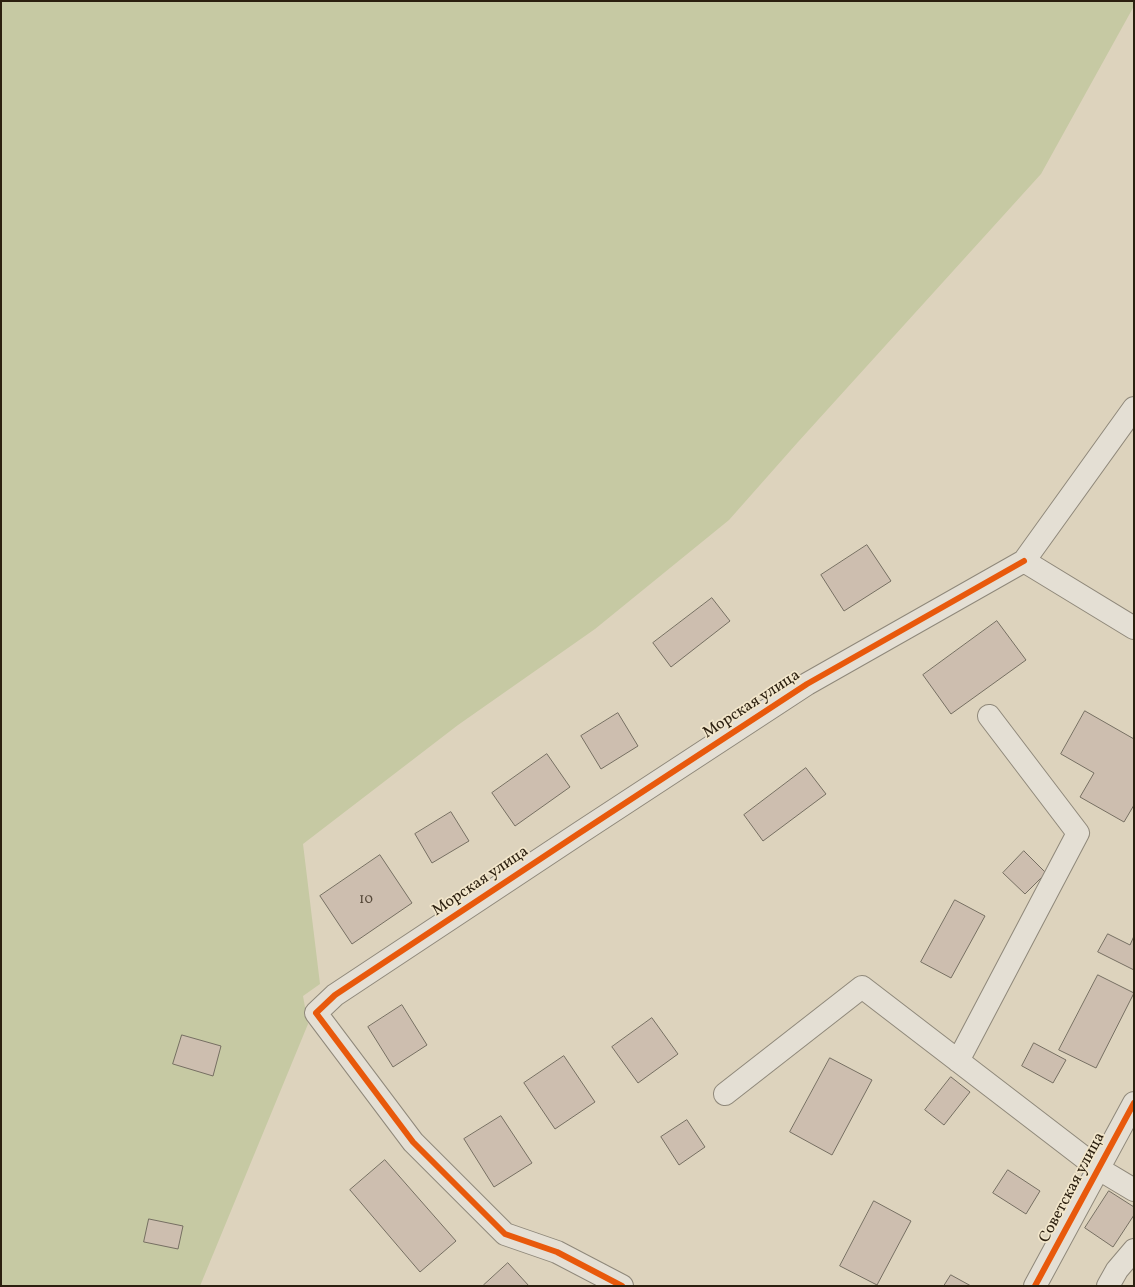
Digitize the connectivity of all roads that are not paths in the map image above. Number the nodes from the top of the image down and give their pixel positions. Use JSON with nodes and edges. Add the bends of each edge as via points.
{"nodes":[{"id":1,"x":1134,"y":408,"type":"edge"},
{"id":2,"x":1024,"y":561,"type":"junction"},
{"id":3,"x":1134,"y":628,"type":"edge"},
{"id":4,"x":989,"y":716,"type":"dead end"},
{"id":5,"x":958,"y":1060,"type":"junction"},
{"id":6,"x":725,"y":1094,"type":"dead end"},
{"id":7,"x":1134,"y":1103,"type":"edge"},
{"id":8,"x":1099,"y":1169,"type":"junction"},
{"id":9,"x":1134,"y":1190,"type":"edge"},
{"id":10,"x":1134,"y":1250,"type":"edge"},
{"id":11,"x":622,"y":1286,"type":"edge"},
{"id":12,"x":1035,"y":1286,"type":"edge"},
{"id":13,"x":1108,"y":1286,"type":"edge"}],
"edges":[{"from":1,"to":2,"type":"street"},
{"from":2,"to":3,"type":"street"},
{"from":2,"to":11,"type":"street","name":"Морская улица","via":[[807,684],[336,995],[316,1013],[413,1142],[505,1234],[556,1252]]},
{"from":4,"to":5,"type":"street","via":[[1078,833]]},
{"from":5,"to":6,"type":"street","via":[[862,987]]},
{"from":5,"to":8,"type":"street"},
{"from":7,"to":8,"type":"street","name":"Советская улица"},
{"from":8,"to":9,"type":"street"},
{"from":8,"to":12,"type":"street","name":"Советская улица"},
{"from":10,"to":13,"type":"street"}]}
